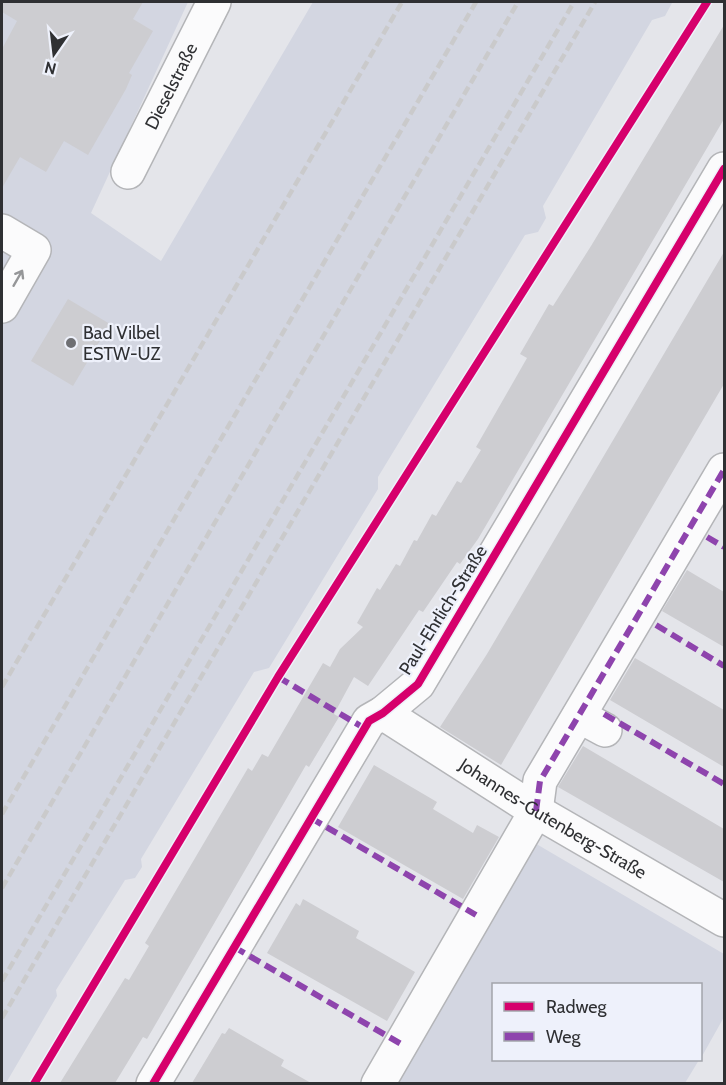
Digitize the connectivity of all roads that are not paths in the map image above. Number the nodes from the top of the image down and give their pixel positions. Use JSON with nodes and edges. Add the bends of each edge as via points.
{"nodes":[{"id":1,"x":214,"y":2,"type":"edge"},
{"id":2,"x":724,"y":169,"type":"edge"},
{"id":3,"x":128,"y":172,"type":"dead end"},
{"id":4,"x":2,"y":231,"type":"edge"},
{"id":5,"x":2,"y":306,"type":"edge"},
{"id":6,"x":724,"y":470,"type":"edge"},
{"id":7,"x":383,"y":713,"type":"junction"},
{"id":8,"x":536,"y":811,"type":"junction"},
{"id":9,"x":724,"y":920,"type":"edge"},
{"id":10,"x":153,"y":1083,"type":"edge"},
{"id":11,"x":378,"y":1083,"type":"edge"}],
"edges":[{"from":1,"to":3,"type":"street","name":"Dieselstraße"},
{"from":2,"to":7,"type":"street","name":"Paul-Ehrlich-Straße","via":[[418,684]]},
{"from":5,"to":4,"type":"street","one_way":true,"via":[[34,250]]},
{"from":6,"to":8,"type":"street","via":[[697,545],[592,723],[540,781]]},
{"from":7,"to":8,"type":"street","name":"Johannes-Gutenberg-Straße"},
{"from":7,"to":10,"type":"street","name":"Paul-Ehrlich-Straße","via":[[369,721]]},
{"from":8,"to":9,"type":"street","name":"Johannes-Gutenberg-Straße"},
{"from":8,"to":11,"type":"street"}]}
